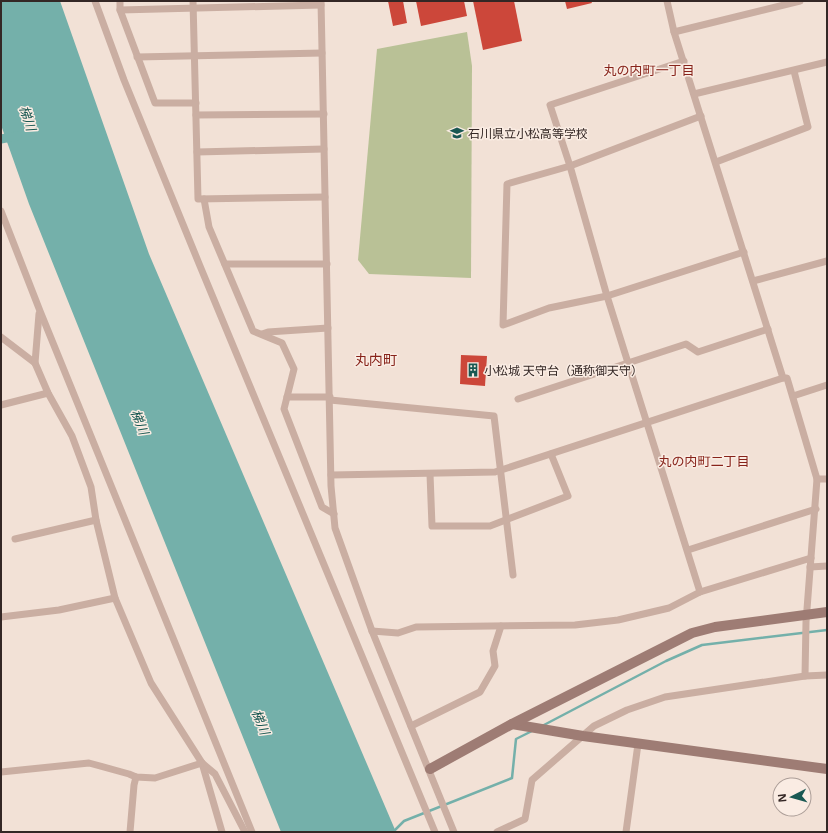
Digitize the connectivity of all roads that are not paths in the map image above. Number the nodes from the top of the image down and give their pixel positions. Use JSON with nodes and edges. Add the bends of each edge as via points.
{"nodes":[{"id":1,"x":95,"y":1,"type":"edge"},
{"id":2,"x":120,"y":1,"type":"edge"},
{"id":3,"x":667,"y":1,"type":"edge"},
{"id":4,"x":800,"y":1,"type":"edge"},
{"id":5,"x":321,"y":3,"type":"edge"},
{"id":6,"x":193,"y":4,"type":"edge"},
{"id":7,"x":120,"y":10,"type":"junction"},
{"id":8,"x":674,"y":32,"type":"junction"},
{"id":9,"x":322,"y":53,"type":"junction"},
{"id":10,"x":194,"y":56,"type":"junction"},
{"id":11,"x":137,"y":57,"type":"junction"},
{"id":12,"x":684,"y":61,"type":"junction"},
{"id":13,"x":827,"y":62,"type":"edge"},
{"id":14,"x":794,"y":71,"type":"junction"},
{"id":15,"x":694,"y":94,"type":"junction"},
{"id":16,"x":196,"y":103,"type":"junction"},
{"id":17,"x":324,"y":114,"type":"junction"},
{"id":18,"x":196,"y":115,"type":"junction"},
{"id":19,"x":701,"y":116,"type":"junction"},
{"id":20,"x":324,"y":149,"type":"junction"},
{"id":21,"x":197,"y":152,"type":"junction"},
{"id":22,"x":716,"y":162,"type":"junction"},
{"id":23,"x":570,"y":166,"type":"junction"},
{"id":24,"x":325,"y":197,"type":"junction"},
{"id":25,"x":204,"y":199,"type":"junction"},
{"id":26,"x":1,"y":211,"type":"edge"},
{"id":27,"x":744,"y":252,"type":"junction"},
{"id":28,"x":827,"y":261,"type":"edge"},
{"id":29,"x":225,"y":264,"type":"junction"},
{"id":30,"x":327,"y":264,"type":"junction"},
{"id":31,"x":753,"y":281,"type":"junction"},
{"id":32,"x":607,"y":296,"type":"junction"},
{"id":33,"x":40,"y":311,"type":"junction"},
{"id":34,"x":328,"y":328,"type":"junction"},
{"id":35,"x":768,"y":329,"type":"junction"},
{"id":36,"x":262,"y":334,"type":"junction"},
{"id":37,"x":1,"y":337,"type":"edge"},
{"id":38,"x":35,"y":363,"type":"junction"},
{"id":39,"x":628,"y":363,"type":"junction"},
{"id":40,"x":783,"y":378,"type":"junction"},
{"id":41,"x":827,"y":385,"type":"edge"},
{"id":42,"x":48,"y":393,"type":"junction"},
{"id":43,"x":793,"y":396,"type":"junction"},
{"id":44,"x":287,"y":397,"type":"junction"},
{"id":45,"x":330,"y":398,"type":"junction"},
{"id":46,"x":518,"y":399,"type":"dead end"},
{"id":47,"x":1,"y":405,"type":"edge"},
{"id":48,"x":648,"y":422,"type":"junction"},
{"id":49,"x":551,"y":454,"type":"junction"},
{"id":50,"x":500,"y":471,"type":"junction"},
{"id":51,"x":430,"y":474,"type":"junction"},
{"id":52,"x":331,"y":475,"type":"junction"},
{"id":53,"x":817,"y":479,"type":"junction"},
{"id":54,"x":827,"y":479,"type":"edge"},
{"id":55,"x":816,"y":509,"type":"junction"},
{"id":56,"x":334,"y":514,"type":"junction"},
{"id":57,"x":96,"y":520,"type":"junction"},
{"id":58,"x":506,"y":520,"type":"junction"},
{"id":59,"x":15,"y":539,"type":"dead end"},
{"id":60,"x":688,"y":550,"type":"junction"},
{"id":61,"x":811,"y":558,"type":"junction"},
{"id":62,"x":827,"y":566,"type":"edge"},
{"id":63,"x":810,"y":567,"type":"junction"},
{"id":64,"x":513,"y":575,"type":"dead end"},
{"id":65,"x":700,"y":592,"type":"junction"},
{"id":66,"x":115,"y":598,"type":"junction"},
{"id":67,"x":827,"y":612,"type":"edge"},
{"id":68,"x":1,"y":617,"type":"edge"},
{"id":69,"x":806,"y":618,"type":"junction"},
{"id":70,"x":501,"y":626,"type":"junction"},
{"id":71,"x":372,"y":631,"type":"junction"},
{"id":72,"x":827,"y":675,"type":"edge"},
{"id":73,"x":805,"y":676,"type":"junction"},
{"id":74,"x":512,"y":724,"type":"junction"},
{"id":75,"x":411,"y":726,"type":"junction"},
{"id":76,"x":583,"y":736,"type":"junction"},
{"id":77,"x":638,"y":744,"type":"junction"},
{"id":78,"x":202,"y":763,"type":"junction"},
{"id":79,"x":430,"y":769,"type":"junction"},
{"id":80,"x":827,"y":769,"type":"edge"},
{"id":81,"x":1,"y":772,"type":"edge"},
{"id":82,"x":136,"y":777,"type":"junction"},
{"id":83,"x":130,"y":832,"type":"edge"},
{"id":84,"x":222,"y":832,"type":"edge"},
{"id":85,"x":245,"y":832,"type":"edge"},
{"id":86,"x":252,"y":832,"type":"edge"},
{"id":87,"x":435,"y":832,"type":"edge"},
{"id":88,"x":454,"y":832,"type":"edge"},
{"id":89,"x":497,"y":832,"type":"edge"},
{"id":90,"x":626,"y":832,"type":"edge"}],
"edges":[{"from":1,"to":87,"type":"street","via":[[124,80],[200,266]]},
{"from":2,"to":7,"type":"street"},
{"from":3,"to":8,"type":"street"},
{"from":4,"to":8,"type":"street"},
{"from":5,"to":6,"type":"street"},
{"from":5,"to":9,"type":"street"},
{"from":6,"to":7,"type":"street"},
{"from":6,"to":10,"type":"street"},
{"from":7,"to":11,"type":"street"},
{"from":8,"to":12,"type":"street"},
{"from":9,"to":10,"type":"street"},
{"from":9,"to":17,"type":"street"},
{"from":10,"to":11,"type":"street"},
{"from":10,"to":16,"type":"street"},
{"from":11,"to":16,"type":"street","via":[[155,103]]},
{"from":12,"to":15,"type":"street"},
{"from":12,"to":23,"type":"street","via":[[550,105]]},
{"from":13,"to":14,"type":"street"},
{"from":14,"to":15,"type":"street"},
{"from":14,"to":22,"type":"street","via":[[808,128]]},
{"from":15,"to":19,"type":"street"},
{"from":16,"to":18,"type":"street"},
{"from":17,"to":18,"type":"street"},
{"from":17,"to":20,"type":"street"},
{"from":18,"to":21,"type":"street"},
{"from":19,"to":22,"type":"street"},
{"from":19,"to":23,"type":"street"},
{"from":20,"to":21,"type":"street"},
{"from":20,"to":24,"type":"street"},
{"from":21,"to":25,"type":"street","via":[[198,199]]},
{"from":22,"to":27,"type":"street"},
{"from":23,"to":32,"type":"street"},
{"from":23,"to":32,"type":"street","via":[[506,184],[503,325],[549,308]]},
{"from":24,"to":25,"type":"street"},
{"from":24,"to":30,"type":"street"},
{"from":25,"to":29,"type":"street","via":[[209,227]]},
{"from":26,"to":33,"type":"street"},
{"from":27,"to":31,"type":"street"},
{"from":27,"to":32,"type":"street"},
{"from":28,"to":31,"type":"street"},
{"from":29,"to":30,"type":"street"},
{"from":29,"to":36,"type":"street","via":[[253,331]]},
{"from":30,"to":34,"type":"street"},
{"from":31,"to":35,"type":"street"},
{"from":32,"to":39,"type":"street"},
{"from":33,"to":38,"type":"street"},
{"from":33,"to":86,"type":"street"},
{"from":34,"to":36,"type":"street"},
{"from":34,"to":45,"type":"street"},
{"from":35,"to":39,"type":"street","via":[[698,352],[686,344]]},
{"from":35,"to":40,"type":"street"},
{"from":36,"to":44,"type":"street","via":[[282,343],[294,369]]},
{"from":37,"to":38,"type":"street"},
{"from":38,"to":42,"type":"street"},
{"from":39,"to":46,"type":"street"},
{"from":39,"to":48,"type":"street"},
{"from":40,"to":43,"type":"street","via":[[787,378]]},
{"from":40,"to":48,"type":"street"},
{"from":41,"to":43,"type":"street"},
{"from":42,"to":47,"type":"street"},
{"from":42,"to":57,"type":"street","via":[[72,436],[91,487]]},
{"from":43,"to":53,"type":"street"},
{"from":44,"to":45,"type":"street"},
{"from":44,"to":56,"type":"street","via":[[284,409],[322,507]]},
{"from":45,"to":50,"type":"street","via":[[494,416]]},
{"from":45,"to":52,"type":"street"},
{"from":48,"to":49,"type":"street"},
{"from":48,"to":60,"type":"street"},
{"from":49,"to":50,"type":"street"},
{"from":49,"to":58,"type":"street","via":[[568,496]]},
{"from":50,"to":51,"type":"street"},
{"from":50,"to":58,"type":"street"},
{"from":51,"to":52,"type":"street"},
{"from":51,"to":58,"type":"street","via":[[432,526],[490,526]]},
{"from":52,"to":56,"type":"street"},
{"from":53,"to":54,"type":"street"},
{"from":53,"to":55,"type":"street"},
{"from":55,"to":60,"type":"street"},
{"from":55,"to":61,"type":"street"},
{"from":56,"to":71,"type":"street","via":[[335,528]]},
{"from":57,"to":59,"type":"street"},
{"from":57,"to":66,"type":"street"},
{"from":58,"to":64,"type":"street"},
{"from":60,"to":65,"type":"street"},
{"from":61,"to":63,"type":"street"},
{"from":61,"to":65,"type":"street"},
{"from":62,"to":63,"type":"street"},
{"from":63,"to":69,"type":"street"},
{"from":65,"to":70,"type":"street","via":[[670,608],[618,620],[576,625]]},
{"from":66,"to":68,"type":"street","via":[[59,610]]},
{"from":66,"to":78,"type":"street","via":[[151,683]]},
{"from":67,"to":69,"type":"street"},
{"from":69,"to":73,"type":"street"},
{"from":69,"to":74,"type":"street","via":[[715,627],[692,633]]},
{"from":70,"to":71,"type":"street","via":[[416,627],[398,633]]},
{"from":70,"to":75,"type":"street","via":[[493,651],[495,666],[480,692]]},
{"from":71,"to":75,"type":"street"},
{"from":72,"to":73,"type":"street"},
{"from":73,"to":76,"type":"street","via":[[665,698],[627,710],[594,726]]},
{"from":74,"to":76,"type":"street"},
{"from":74,"to":79,"type":"street"},
{"from":75,"to":79,"type":"street"},
{"from":76,"to":77,"type":"street"},
{"from":76,"to":89,"type":"street","via":[[532,780],[525,819]]},
{"from":77,"to":80,"type":"street"},
{"from":77,"to":90,"type":"street"},
{"from":78,"to":82,"type":"street","via":[[155,778]]},
{"from":78,"to":84,"type":"street"},
{"from":78,"to":85,"type":"street","via":[[215,774]]},
{"from":79,"to":88,"type":"street"},
{"from":81,"to":82,"type":"street","via":[[89,763]]},
{"from":82,"to":83,"type":"street"}]}
